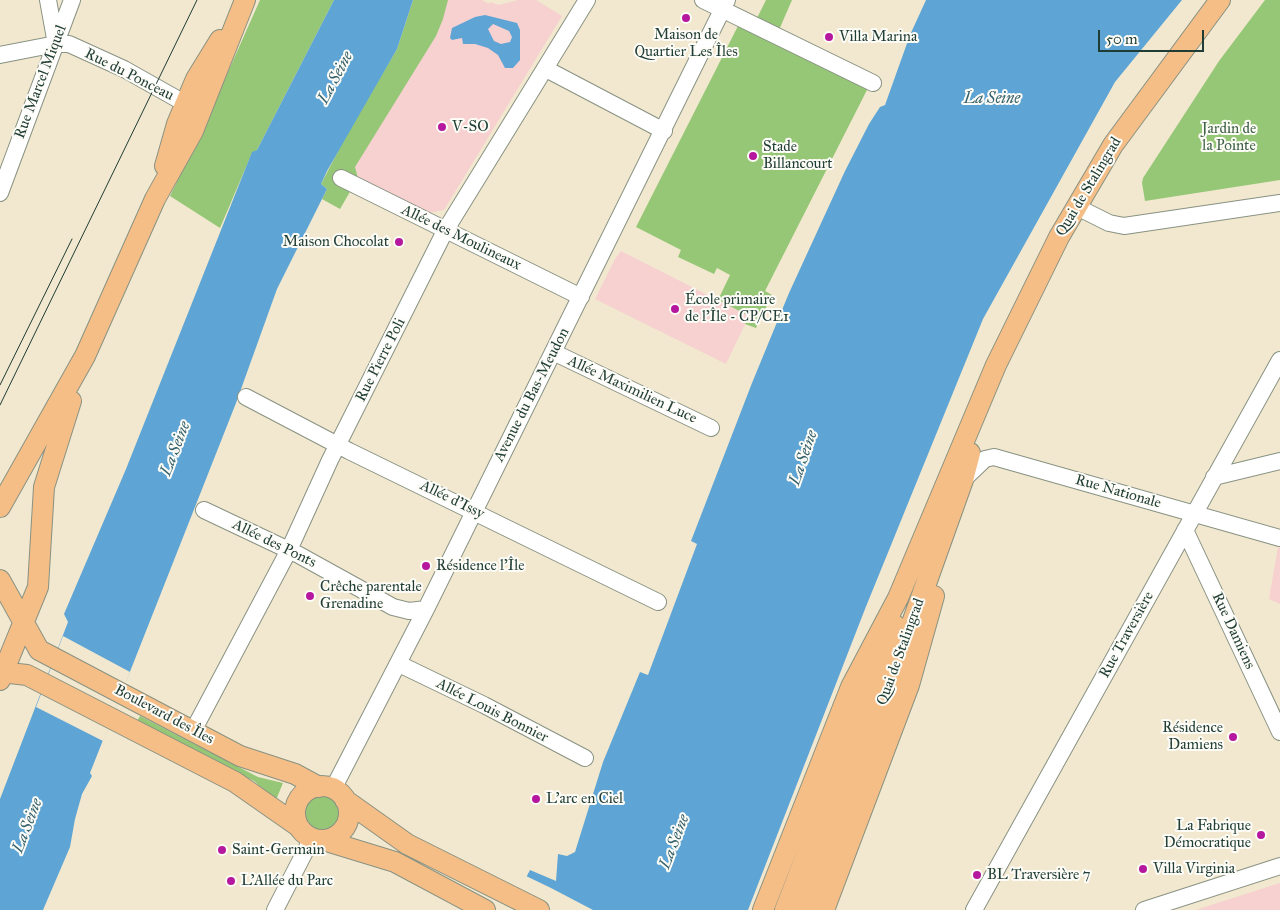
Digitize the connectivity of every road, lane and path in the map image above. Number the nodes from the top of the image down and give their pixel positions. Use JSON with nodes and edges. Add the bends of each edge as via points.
{"nodes":[{"id":1,"x":48,"y":0,"type":"edge"},
{"id":2,"x":57,"y":0,"type":"edge"},
{"id":3,"x":67,"y":0,"type":"edge"},
{"id":4,"x":72,"y":0,"type":"edge"},
{"id":5,"x":244,"y":0,"type":"edge"},
{"id":6,"x":587,"y":0,"type":"edge"},
{"id":7,"x":703,"y":0,"type":"edge"},
{"id":8,"x":1220,"y":0,"type":"edge"},
{"id":9,"x":725,"y":5,"type":"edge"},
{"id":10,"x":56,"y":44,"type":"junction"},
{"id":11,"x":0,"y":55,"type":"edge"},
{"id":12,"x":546,"y":69,"type":"junction"},
{"id":13,"x":873,"y":83,"type":"dead end"},
{"id":14,"x":194,"y":108,"type":"junction"},
{"id":15,"x":664,"y":131,"type":"junction"},
{"id":16,"x":3,"y":175,"type":"edge"},
{"id":17,"x":341,"y":178,"type":"dead end"},
{"id":18,"x":0,"y":193,"type":"edge"},
{"id":19,"x":1280,"y":203,"type":"edge"},
{"id":20,"x":1077,"y":207,"type":"junction"},
{"id":21,"x":445,"y":231,"type":"junction"},
{"id":22,"x":581,"y":297,"type":"junction"},
{"id":23,"x":553,"y":352,"type":"junction"},
{"id":24,"x":85,"y":356,"type":"junction"},
{"id":25,"x":1280,"y":360,"type":"edge"},
{"id":26,"x":986,"y":390,"type":"junction"},
{"id":27,"x":246,"y":398,"type":"dead end"},
{"id":28,"x":711,"y":428,"type":"dead end"},
{"id":29,"x":338,"y":445,"type":"junction"},
{"id":30,"x":1280,"y":461,"type":"edge"},
{"id":31,"x":1214,"y":477,"type":"junction"},
{"id":32,"x":963,"y":480,"type":"junction"},
{"id":33,"x":0,"y":507,"type":"edge"},
{"id":34,"x":204,"y":510,"type":"dead end"},
{"id":35,"x":474,"y":511,"type":"junction"},
{"id":36,"x":1194,"y":514,"type":"junction"},
{"id":37,"x":1185,"y":530,"type":"junction"},
{"id":38,"x":1280,"y":538,"type":"edge"},
{"id":39,"x":289,"y":550,"type":"junction"},
{"id":40,"x":0,"y":580,"type":"edge"},
{"id":41,"x":898,"y":598,"type":"junction"},
{"id":42,"x":658,"y":602,"type":"dead end"},
{"id":43,"x":394,"y":607,"type":"junction"},
{"id":44,"x":426,"y":609,"type":"junction"},
{"id":45,"x":24,"y":623,"type":"junction"},
{"id":46,"x":409,"y":642,"type":"junction"},
{"id":47,"x":398,"y":664,"type":"junction"},
{"id":48,"x":1,"y":675,"type":"edge"},
{"id":49,"x":193,"y":731,"type":"junction"},
{"id":50,"x":1280,"y":732,"type":"edge"},
{"id":51,"x":585,"y":758,"type":"dead end"},
{"id":52,"x":332,"y":792,"type":"junction"},
{"id":53,"x":311,"y":835,"type":"junction"},
{"id":54,"x":1280,"y":866,"type":"edge"},
{"id":55,"x":482,"y":908,"type":"edge"},
{"id":56,"x":275,"y":910,"type":"edge"},
{"id":57,"x":539,"y":910,"type":"edge"},
{"id":58,"x":763,"y":910,"type":"edge"},
{"id":59,"x":785,"y":910,"type":"edge"},
{"id":60,"x":804,"y":910,"type":"edge"},
{"id":61,"x":824,"y":910,"type":"edge"},
{"id":62,"x":974,"y":910,"type":"edge"},
{"id":63,"x":1144,"y":910,"type":"edge"}],
"edges":[{"from":1,"to":10,"type":"street"},
{"from":2,"to":3,"type":"street"},
{"from":4,"to":10,"type":"street","name":"Rue Marcel Miquel"},
{"from":5,"to":14,"type":"main road","via":[[196,79]]},
{"from":6,"to":12,"type":"street","name":"Rue Pierre Poli"},
{"from":7,"to":9,"type":"street"},
{"from":8,"to":20,"type":"main road","name":"Quai de Stalingrad","via":[[1113,145]]},
{"from":9,"to":13,"type":"street"},
{"from":9,"to":15,"type":"street","name":"Avenue du Bas-Meudon"},
{"from":10,"to":11,"type":"street"},
{"from":10,"to":14,"type":"street","name":"Rue du Ponceau","via":[[69,44],[124,69]]},
{"from":10,"to":16,"type":"street","name":"Rue Marcel Miquel"},
{"from":12,"to":15,"type":"street"},
{"from":12,"to":21,"type":"street","name":"Rue Pierre Poli"},
{"from":14,"to":24,"type":"main road","via":[[177,124],[155,199]]},
{"from":15,"to":22,"type":"street","name":"Avenue du Bas-Meudon"},
{"from":16,"to":18,"type":"street","name":"Rue Marcel Miquel"},
{"from":17,"to":21,"type":"street","name":"Allée des Moulineaux"},
{"from":19,"to":20,"type":"street","via":[[1124,226],[1109,224]]},
{"from":20,"to":26,"type":"main road","name":"Quai de Stalingrad","via":[[1059,237]]},
{"from":21,"to":22,"type":"street","name":"Allée des Moulineaux"},
{"from":21,"to":29,"type":"street","name":"Rue Pierre Poli"},
{"from":22,"to":23,"type":"street","name":"Avenue du Bas-Meudon"},
{"from":23,"to":28,"type":"street","name":"Allée Maximilien Luce"},
{"from":23,"to":35,"type":"street","name":"Avenue du Bas-Meudon"},
{"from":24,"to":33,"type":"main road"},
{"from":24,"to":45,"type":"main road","via":[[46,480],[41,509],[40,578]]},
{"from":25,"to":31,"type":"street","name":"Rue Traversière"},
{"from":26,"to":32,"type":"main road","name":"Quai de Stalingrad"},
{"from":26,"to":41,"type":"main road","name":"Quai de Stalingrad"},
{"from":27,"to":29,"type":"street","name":"Allée d'Issy"},
{"from":29,"to":35,"type":"street","name":"Allée d'Issy"},
{"from":29,"to":39,"type":"street","name":"Rue Pierre Poli"},
{"from":30,"to":31,"type":"street"},
{"from":31,"to":36,"type":"street","name":"Rue Traversière"},
{"from":32,"to":36,"type":"street","name":"Rue Nationale","via":[[985,459],[994,457]]},
{"from":32,"to":60,"type":"main road","name":"Quai de Stalingrad"},
{"from":32,"to":61,"type":"main road","via":[[937,588],[909,684]]},
{"from":34,"to":39,"type":"street","name":"Allée des Ponts"},
{"from":35,"to":42,"type":"street","name":"Allée d'Issy"},
{"from":35,"to":44,"type":"street","name":"Avenue du Bas-Meudon"},
{"from":36,"to":37,"type":"street","name":"Rue Traversière"},
{"from":36,"to":38,"type":"street","name":"Rue Nationale"},
{"from":37,"to":50,"type":"street","name":"Rue Damiens"},
{"from":37,"to":62,"type":"street","name":"Rue Traversière"},
{"from":39,"to":43,"type":"street","name":"Allée des Ponts"},
{"from":39,"to":49,"type":"street","name":"Rue Pierre Poli"},
{"from":40,"to":45,"type":"main road","name":"Boulevard des Îles"},
{"from":41,"to":58,"type":"main road","via":[[851,687]]},
{"from":41,"to":59,"type":"main road","via":[[894,629]]},
{"from":43,"to":44,"type":"street","name":"Allée des Ponts","via":[[409,612]]},
{"from":43,"to":46,"type":"street","via":[[402,619]]},
{"from":44,"to":46,"type":"street","name":"Avenue du Bas-Meudon"},
{"from":45,"to":48,"type":"main road"},
{"from":45,"to":49,"type":"main road","name":"Boulevard des Îles","via":[[39,650]]},
{"from":46,"to":47,"type":"street","name":"Avenue du Bas-Meudon"},
{"from":47,"to":51,"type":"street","name":"Allée Louis Bonnier"},
{"from":47,"to":52,"type":"street","name":"Avenue du Bas-Meudon"},
{"from":48,"to":53,"type":"main road","name":"Boulevard des Îles","via":[[27,675],[235,782]]},
{"from":49,"to":52,"type":"main road","name":"Boulevard des Îles","via":[[240,756],[295,774]]},
{"from":52,"to":53,"type":"main road","via":[[348,818],[345,826],[332,838]]},
{"from":52,"to":53,"type":"main road","via":[[309,790],[299,801],[295,816]]},
{"from":52,"to":57,"type":"main road","name":"Boulevard des Îles","via":[[407,844]]},
{"from":53,"to":55,"type":"main road","name":"Boulevard des Îles","via":[[395,862]]},
{"from":53,"to":56,"type":"street"},
{"from":54,"to":63,"type":"street"}]}
